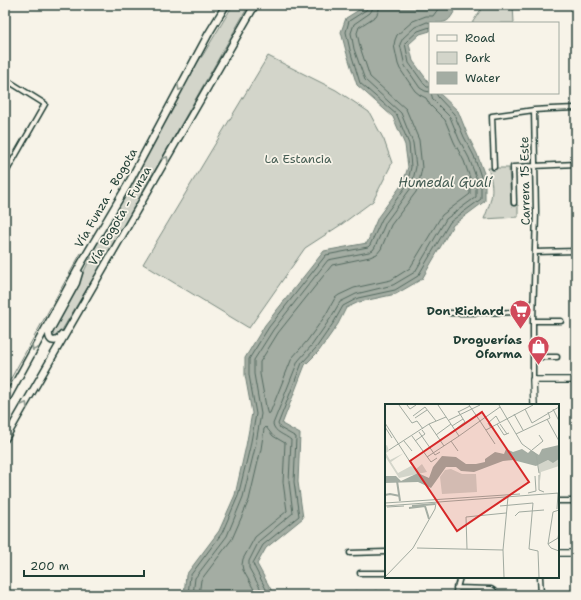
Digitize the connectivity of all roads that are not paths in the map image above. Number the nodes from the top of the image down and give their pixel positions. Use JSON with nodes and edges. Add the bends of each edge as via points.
{"nodes":[{"id":1,"x":226,"y":5,"type":"edge"},
{"id":2,"x":230,"y":5,"type":"edge"},
{"id":3,"x":251,"y":5,"type":"edge"},
{"id":4,"x":255,"y":5,"type":"edge"},
{"id":5,"x":189,"y":71,"type":"junction"},
{"id":6,"x":5,"y":79,"type":"edge"},
{"id":7,"x":211,"y":81,"type":"junction"},
{"id":8,"x":576,"y":108,"type":"edge"},
{"id":9,"x":534,"y":110,"type":"junction"},
{"id":10,"x":576,"y":164,"type":"edge"},
{"id":11,"x":535,"y":166,"type":"junction"},
{"id":12,"x":494,"y":167,"type":"dead end"},
{"id":13,"x":5,"y":174,"type":"edge"},
{"id":14,"x":514,"y":203,"type":"dead end"},
{"id":15,"x":576,"y":251,"type":"edge"},
{"id":16,"x":534,"y":252,"type":"junction"},
{"id":17,"x":82,"y":262,"type":"junction"},
{"id":18,"x":96,"y":281,"type":"junction"},
{"id":19,"x":533,"y":312,"type":"junction"},
{"id":20,"x":450,"y":313,"type":"dead end"},
{"id":21,"x":533,"y":321,"type":"junction"},
{"id":22,"x":561,"y":321,"type":"dead end"},
{"id":23,"x":533,"y":357,"type":"junction"},
{"id":24,"x":558,"y":357,"type":"dead end"},
{"id":25,"x":533,"y":380,"type":"junction"},
{"id":26,"x":576,"y":380,"type":"edge"},
{"id":27,"x":5,"y":402,"type":"edge"},
{"id":28,"x":534,"y":404,"type":"edge"},
{"id":29,"x":5,"y":439,"type":"edge"},
{"id":30,"x":575,"y":466,"type":"edge"},
{"id":31,"x":559,"y":501,"type":"edge"},
{"id":32,"x":385,"y":552,"type":"edge"},
{"id":33,"x":559,"y":553,"type":"edge"},
{"id":34,"x":576,"y":553,"type":"edge"},
{"id":35,"x":350,"y":554,"type":"dead end"},
{"id":36,"x":385,"y":572,"type":"edge"},
{"id":37,"x":360,"y":573,"type":"dead end"},
{"id":38,"x":460,"y":578,"type":"edge"},
{"id":39,"x":540,"y":578,"type":"edge"},
{"id":40,"x":456,"y":588,"type":"junction"},
{"id":41,"x":454,"y":595,"type":"edge"},
{"id":42,"x":496,"y":595,"type":"edge"},
{"id":43,"x":541,"y":595,"type":"edge"}],
"edges":[{"from":1,"to":5,"type":"main road","name":"Vía Funza - Bogota"},
{"from":2,"to":5,"type":"main road"},
{"from":3,"to":7,"type":"main road","via":[[220,59]]},
{"from":4,"to":7,"type":"main road","name":"Vía Bogota - Funza"},
{"from":5,"to":17,"type":"main road","name":"Vía Funza - Bogota","one_way":true,"via":[[127,186]]},
{"from":6,"to":13,"type":"street","via":[[45,104]]},
{"from":18,"to":7,"type":"main road","name":"Vía Bogota - Funza","one_way":true},
{"from":8,"to":9,"type":"street"},
{"from":9,"to":11,"type":"street","name":"Carrera 15 Este"},
{"from":9,"to":12,"type":"street","via":[[492,116]]},
{"from":10,"to":11,"type":"street"},
{"from":11,"to":14,"type":"street","via":[[513,167]]},
{"from":11,"to":16,"type":"street","name":"Carrera 15 Este"},
{"from":15,"to":16,"type":"street"},
{"from":16,"to":19,"type":"street","name":"Carrera 15 Este"},
{"from":17,"to":18,"type":"main road","via":[[76,283],[49,332],[48,335],[53,341],[60,339]]},
{"from":17,"to":27,"type":"main road","name":"Vía Funza - Bogota","one_way":true},
{"from":29,"to":18,"type":"main road","name":"Vía Bogota - Funza","one_way":true},
{"from":19,"to":20,"type":"street"},
{"from":19,"to":21,"type":"street","name":"Carrera 15 Este"},
{"from":21,"to":22,"type":"street"},
{"from":21,"to":23,"type":"street","name":"Carrera 15 Este"},
{"from":23,"to":24,"type":"street"},
{"from":23,"to":25,"type":"street","name":"Carrera 15 Este"},
{"from":25,"to":26,"type":"main road"},
{"from":25,"to":28,"type":"main road"},
{"from":30,"to":31,"type":"street","via":[[575,501]]},
{"from":32,"to":35,"type":"street"},
{"from":33,"to":34,"type":"main road"},
{"from":36,"to":37,"type":"street"},
{"from":38,"to":40,"type":"street"},
{"from":39,"to":43,"type":"street"},
{"from":40,"to":41,"type":"street"},
{"from":40,"to":42,"type":"street","via":[[491,589]]}]}
